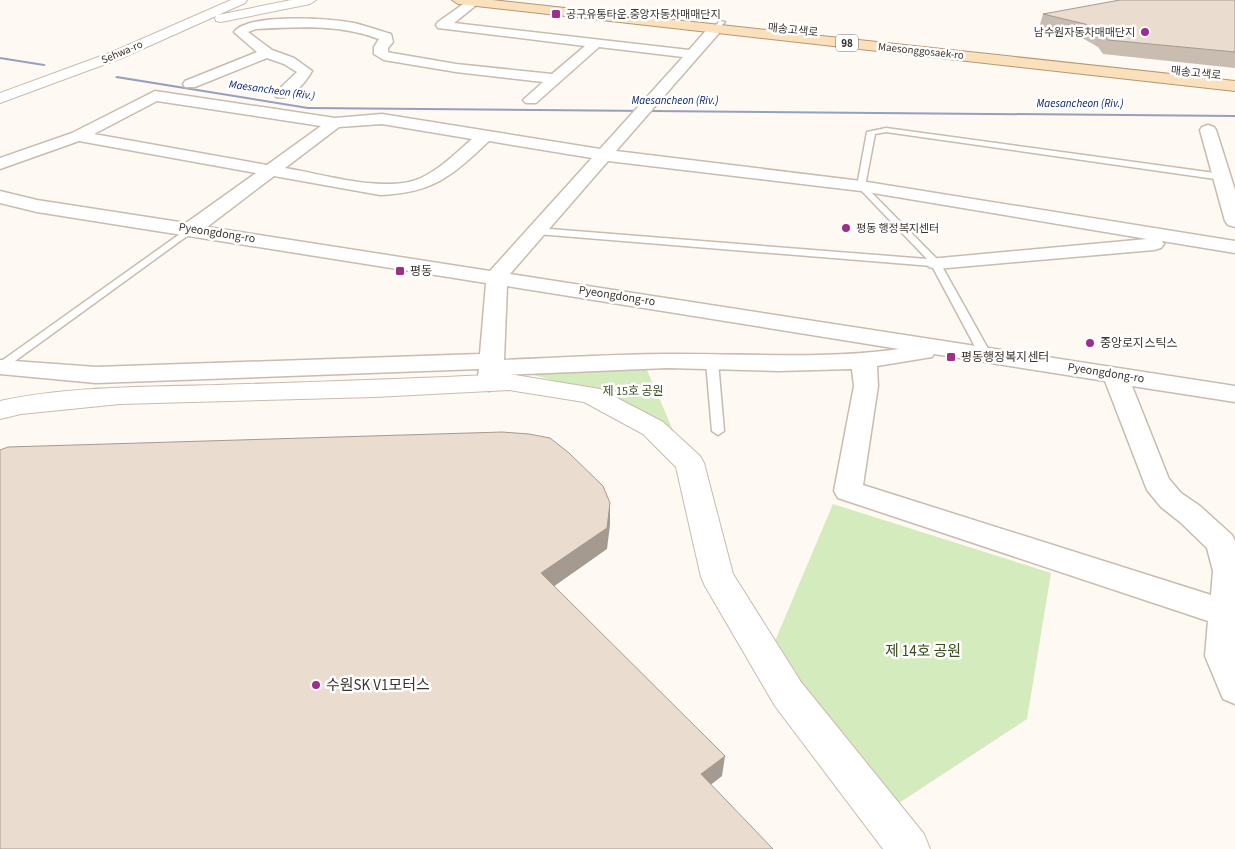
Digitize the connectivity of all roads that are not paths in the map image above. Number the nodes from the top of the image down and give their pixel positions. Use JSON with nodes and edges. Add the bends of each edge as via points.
{"nodes":[{"id":1,"x":220,"y":0,"type":"edge"},
{"id":2,"x":241,"y":0,"type":"edge"},
{"id":3,"x":310,"y":0,"type":"edge"},
{"id":4,"x":458,"y":0,"type":"edge"},
{"id":5,"x":531,"y":0,"type":"edge"},
{"id":6,"x":474,"y":2,"type":"junction"},
{"id":7,"x":719,"y":25,"type":"junction"},
{"id":8,"x":182,"y":26,"type":"junction"},
{"id":9,"x":597,"y":42,"type":"junction"},
{"id":10,"x":267,"y":53,"type":"junction"},
{"id":11,"x":691,"y":54,"type":"junction"},
{"id":12,"x":1235,"y":78,"type":"edge"},
{"id":13,"x":556,"y":79,"type":"junction"},
{"id":14,"x":190,"y":84,"type":"dead end"},
{"id":15,"x":1235,"y":86,"type":"edge"},
{"id":16,"x":280,"y":94,"type":"dead end"},
{"id":17,"x":0,"y":98,"type":"edge"},
{"id":18,"x":530,"y":100,"type":"dead end"},
{"id":19,"x":335,"y":123,"type":"junction"},
{"id":20,"x":1208,"y":130,"type":"dead end"},
{"id":21,"x":78,"y":136,"type":"junction"},
{"id":22,"x":485,"y":136,"type":"junction"},
{"id":23,"x":603,"y":155,"type":"junction"},
{"id":24,"x":0,"y":164,"type":"edge"},
{"id":25,"x":271,"y":172,"type":"junction"},
{"id":26,"x":1222,"y":178,"type":"junction"},
{"id":27,"x":861,"y":186,"type":"junction"},
{"id":28,"x":0,"y":197,"type":"edge"},
{"id":29,"x":1235,"y":221,"type":"edge"},
{"id":30,"x":191,"y":229,"type":"junction"},
{"id":31,"x":536,"y":231,"type":"junction"},
{"id":32,"x":1193,"y":240,"type":"junction"},
{"id":33,"x":1235,"y":247,"type":"edge"},
{"id":34,"x":936,"y":263,"type":"junction"},
{"id":35,"x":497,"y":276,"type":"junction"},
{"id":36,"x":949,"y":348,"type":"junction"},
{"id":37,"x":985,"y":354,"type":"junction"},
{"id":38,"x":864,"y":361,"type":"junction"},
{"id":39,"x":712,"y":362,"type":"junction"},
{"id":40,"x":0,"y":367,"type":"edge"},
{"id":41,"x":491,"y":371,"type":"junction"},
{"id":42,"x":1116,"y":375,"type":"junction"},
{"id":43,"x":1235,"y":394,"type":"edge"},
{"id":44,"x":0,"y":410,"type":"edge"},
{"id":45,"x":718,"y":431,"type":"dead end"},
{"id":46,"x":1228,"y":545,"type":"edge"},
{"id":47,"x":1230,"y":614,"type":"edge"},
{"id":48,"x":1235,"y":688,"type":"edge"},
{"id":49,"x":909,"y":849,"type":"edge"}],
"edges":[{"from":1,"to":8,"type":"street"},
{"from":2,"to":8,"type":"street","name":"Sehwa-ro"},
{"from":3,"to":8,"type":"street"},
{"from":4,"to":6,"type":"main road","name":"Maesonggosaek-ro","number":"98"},
{"from":5,"to":7,"type":"main road","name":"매송고색로"},
{"from":6,"to":7,"type":"main road","name":"Maesonggosaek-ro","number":"98"},
{"from":6,"to":9,"type":"street","via":[[442,25]]},
{"from":7,"to":11,"type":"street"},
{"from":7,"to":12,"type":"main road","name":"매송고색로"},
{"from":7,"to":15,"type":"main road","name":"Maesonggosaek-ro","number":"98"},
{"from":8,"to":17,"type":"street","name":"Sehwa-ro","via":[[118,55]]},
{"from":9,"to":11,"type":"street"},
{"from":9,"to":13,"type":"street"},
{"from":10,"to":13,"type":"street","via":[[240,32],[254,26],[335,24],[356,26],[386,37],[381,54],[388,57]]},
{"from":10,"to":14,"type":"street"},
{"from":10,"to":16,"type":"street","via":[[305,71]]},
{"from":11,"to":23,"type":"street"},
{"from":13,"to":18,"type":"street"},
{"from":19,"to":21,"type":"street","via":[[155,96]]},
{"from":19,"to":22,"type":"street","via":[[382,119]]},
{"from":19,"to":25,"type":"street"},
{"from":20,"to":26,"type":"street"},
{"from":21,"to":24,"type":"street"},
{"from":21,"to":25,"type":"street"},
{"from":22,"to":23,"type":"street"},
{"from":22,"to":25,"type":"street","via":[[428,183],[406,189],[380,190]]},
{"from":23,"to":27,"type":"street"},
{"from":23,"to":31,"type":"street"},
{"from":25,"to":30,"type":"street"},
{"from":26,"to":27,"type":"lane","via":[[886,130],[871,132]]},
{"from":26,"to":29,"type":"street"},
{"from":27,"to":32,"type":"street"},
{"from":27,"to":34,"type":"lane"},
{"from":28,"to":30,"type":"street","name":"Pyeongdong-ro","via":[[37,206]]},
{"from":30,"to":35,"type":"street","name":"Pyeongdong-ro"},
{"from":30,"to":40,"type":"lane"},
{"from":31,"to":34,"type":"lane"},
{"from":31,"to":35,"type":"street"},
{"from":32,"to":33,"type":"street"},
{"from":32,"to":34,"type":"street"},
{"from":34,"to":37,"type":"lane"},
{"from":35,"to":36,"type":"street","name":"Pyeongdong-ro"},
{"from":35,"to":41,"type":"street"},
{"from":36,"to":37,"type":"street","name":"Pyeongdong-ro"},
{"from":36,"to":38,"type":"street"},
{"from":37,"to":42,"type":"street","name":"Pyeongdong-ro"},
{"from":38,"to":39,"type":"street"},
{"from":38,"to":47,"type":"street","via":[[866,386],[848,492]]},
{"from":39,"to":41,"type":"street","via":[[667,360]]},
{"from":39,"to":45,"type":"lane"},
{"from":40,"to":41,"type":"street","via":[[96,375],[373,364]]},
{"from":41,"to":44,"type":"street","via":[[365,389],[120,396],[21,405]]},
{"from":41,"to":49,"type":"street","via":[[509,382],[591,395],[653,428],[690,463],[717,577],[788,694]]},
{"from":42,"to":43,"type":"street","name":"Pyeongdong-ro"},
{"from":42,"to":46,"type":"street","via":[[1157,483],[1171,500]]},
{"from":46,"to":47,"type":"street"},
{"from":47,"to":48,"type":"street","via":[[1222,656]]}]}
